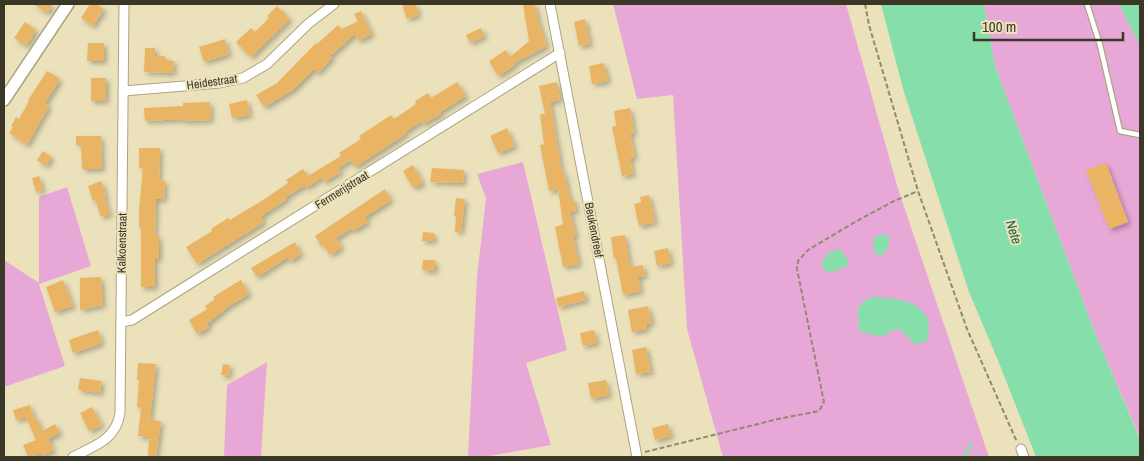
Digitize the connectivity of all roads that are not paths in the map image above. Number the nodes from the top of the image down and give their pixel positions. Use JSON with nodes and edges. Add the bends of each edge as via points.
{"nodes":[{"id":1,"x":68,"y":4,"type":"edge"},
{"id":2,"x":124,"y":4,"type":"edge"},
{"id":3,"x":334,"y":4,"type":"edge"},
{"id":4,"x":550,"y":4,"type":"edge"},
{"id":5,"x":1088,"y":4,"type":"edge"},
{"id":6,"x":560,"y":53,"type":"junction"},
{"id":7,"x":124,"y":90,"type":"junction"},
{"id":8,"x":4,"y":100,"type":"edge"},
{"id":9,"x":1140,"y":135,"type":"edge"},
{"id":10,"x":121,"y":322,"type":"junction"},
{"id":11,"x":636,"y":456,"type":"edge"},
{"id":12,"x":73,"y":457,"type":"edge"}],
"edges":[{"from":1,"to":8,"type":"street"},
{"from":2,"to":7,"type":"street","name":"Kalkoenstraat"},
{"from":3,"to":7,"type":"street","name":"Heidestraat","via":[[267,64],[243,78],[220,83]]},
{"from":4,"to":6,"type":"street","name":"Beukendreef"},
{"from":5,"to":9,"type":"lane","via":[[1120,131]]},
{"from":6,"to":10,"type":"street","name":"Fermerijstraat","via":[[191,284],[132,320]]},
{"from":6,"to":11,"type":"street","name":"Beukendreef"},
{"from":7,"to":10,"type":"street","name":"Kalkoenstraat"},
{"from":10,"to":12,"type":"street","name":"Kalkoenstraat","via":[[120,414],[116,428],[109,437]]}]}
